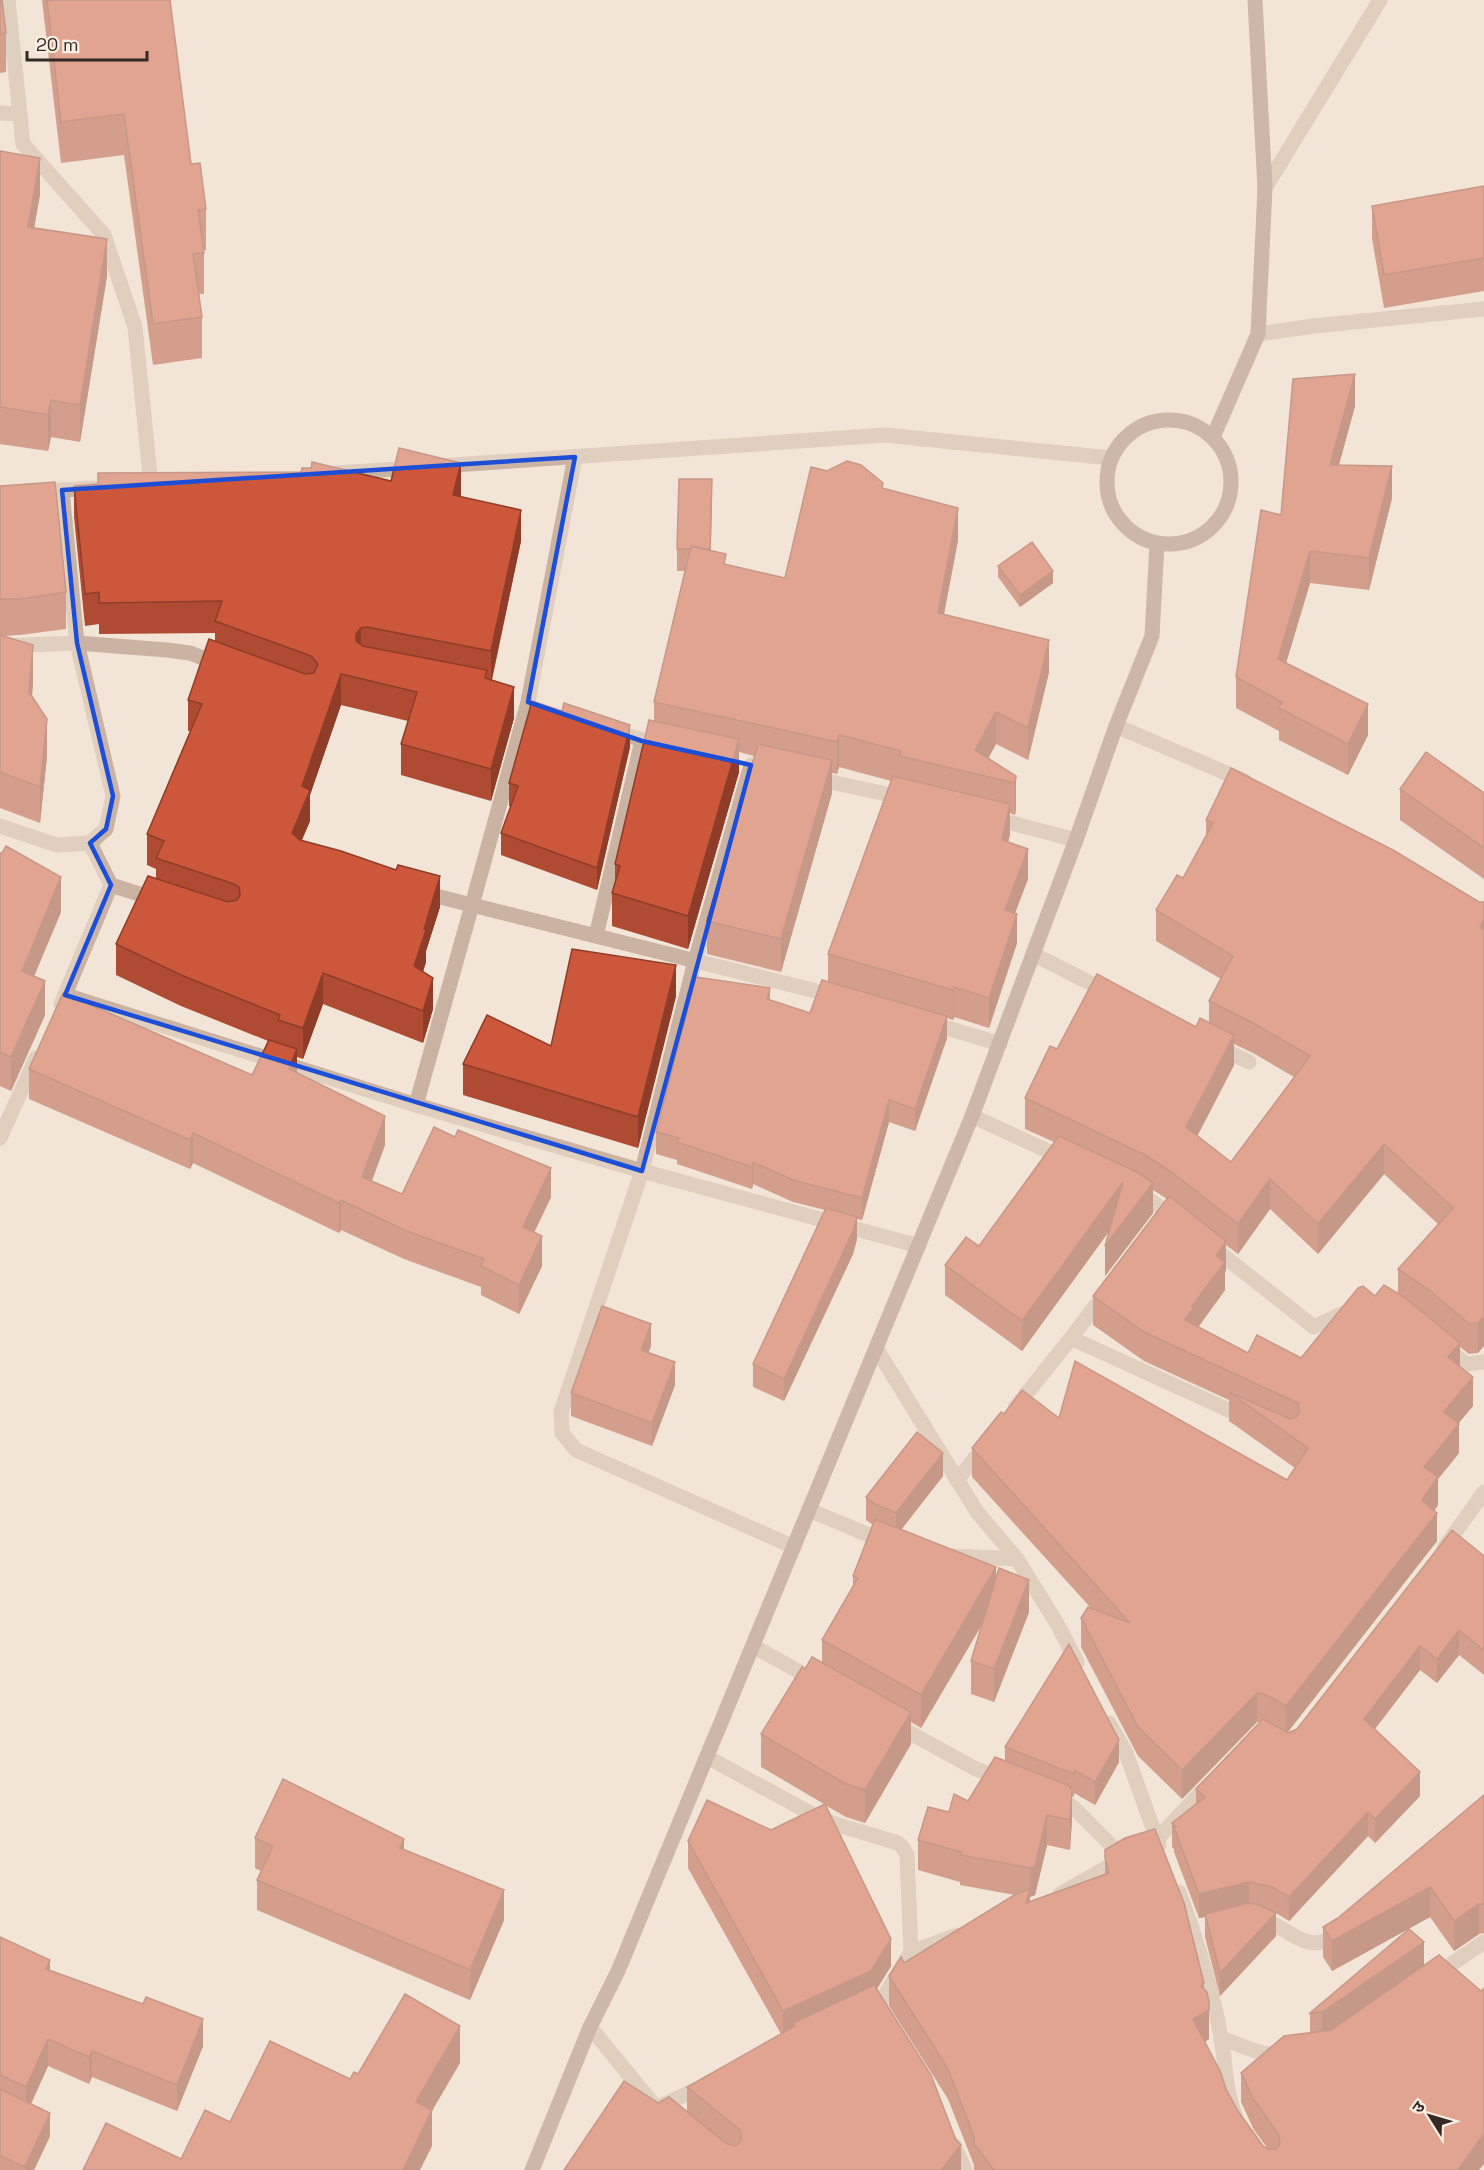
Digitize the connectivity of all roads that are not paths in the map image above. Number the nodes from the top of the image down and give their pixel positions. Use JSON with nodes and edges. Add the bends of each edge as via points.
{"nodes":[{"id":1,"x":8,"y":0,"type":"edge"},
{"id":2,"x":1255,"y":0,"type":"edge"},
{"id":3,"x":1380,"y":0,"type":"edge"},
{"id":4,"x":0,"y":113,"type":"edge"},
{"id":5,"x":20,"y":114,"type":"junction"},
{"id":6,"x":1265,"y":188,"type":"junction"},
{"id":7,"x":1484,"y":309,"type":"edge"},
{"id":8,"x":1258,"y":334,"type":"junction"},
{"id":9,"x":1213,"y":436,"type":"junction"},
{"id":10,"x":575,"y":457,"type":"junction"},
{"id":11,"x":1110,"y":458,"type":"junction"},
{"id":12,"x":317,"y":475,"type":"edge"},
{"id":13,"x":171,"y":483,"type":"edge"},
{"id":14,"x":106,"y":487,"type":"edge"},
{"id":15,"x":62,"y":490,"type":"junction"},
{"id":16,"x":0,"y":494,"type":"edge"},
{"id":17,"x":1157,"y":543,"type":"junction"},
{"id":18,"x":77,"y":643,"type":"junction"},
{"id":19,"x":0,"y":646,"type":"edge"},
{"id":20,"x":233,"y":669,"type":"edge"},
{"id":21,"x":1116,"y":726,"type":"junction"},
{"id":22,"x":601,"y":727,"type":"edge"},
{"id":23,"x":642,"y":741,"type":"junction"},
{"id":24,"x":675,"y":748,"type":"edge"},
{"id":25,"x":752,"y":765,"type":"edge"},
{"id":26,"x":796,"y":775,"type":"edge"},
{"id":27,"x":1254,"y":785,"type":"edge"},
{"id":28,"x":920,"y":802,"type":"edge"},
{"id":29,"x":976,"y":814,"type":"edge"},
{"id":30,"x":0,"y":826,"type":"edge"},
{"id":31,"x":1076,"y":840,"type":"junction"},
{"id":32,"x":90,"y":843,"type":"junction"},
{"id":33,"x":111,"y":885,"type":"junction"},
{"id":34,"x":404,"y":888,"type":"edge"},
{"id":35,"x":472,"y":905,"type":"junction"},
{"id":36,"x":177,"y":906,"type":"edge"},
{"id":37,"x":596,"y":936,"type":"junction"},
{"id":38,"x":1033,"y":954,"type":"junction"},
{"id":39,"x":695,"y":961,"type":"junction"},
{"id":40,"x":65,"y":995,"type":"junction"},
{"id":41,"x":850,"y":999,"type":"edge"},
{"id":42,"x":1125,"y":1000,"type":"edge"},
{"id":43,"x":56,"y":1016,"type":"edge"},
{"id":44,"x":914,"y":1018,"type":"edge"},
{"id":45,"x":1208,"y":1042,"type":"edge"},
{"id":46,"x":1000,"y":1044,"type":"junction"},
{"id":47,"x":42,"y":1046,"type":"edge"},
{"id":48,"x":1249,"y":1062,"type":"dead end"},
{"id":49,"x":416,"y":1105,"type":"junction"},
{"id":50,"x":972,"y":1116,"type":"junction"},
{"id":51,"x":0,"y":1138,"type":"edge"},
{"id":52,"x":1078,"y":1165,"type":"edge"},
{"id":53,"x":642,"y":1171,"type":"junction"},
{"id":54,"x":1121,"y":1185,"type":"edge"},
{"id":55,"x":1186,"y":1226,"type":"edge"},
{"id":56,"x":1204,"y":1240,"type":"edge"},
{"id":57,"x":918,"y":1245,"type":"junction"},
{"id":58,"x":1113,"y":1284,"type":"edge"},
{"id":59,"x":1367,"y":1305,"type":"edge"},
{"id":60,"x":1430,"y":1336,"type":"edge"},
{"id":61,"x":1071,"y":1338,"type":"junction"},
{"id":62,"x":876,"y":1348,"type":"junction"},
{"id":63,"x":1484,"y":1362,"type":"edge"},
{"id":64,"x":1007,"y":1418,"type":"edge"},
{"id":65,"x":1259,"y":1424,"type":"edge"},
{"id":66,"x":993,"y":1436,"type":"edge"},
{"id":67,"x":957,"y":1480,"type":"junction"},
{"id":68,"x":1484,"y":1492,"type":"edge"},
{"id":69,"x":809,"y":1510,"type":"junction"},
{"id":70,"x":794,"y":1547,"type":"junction"},
{"id":71,"x":905,"y":1550,"type":"edge"},
{"id":72,"x":938,"y":1555,"type":"edge"},
{"id":73,"x":1017,"y":1559,"type":"junction"},
{"id":74,"x":1433,"y":1563,"type":"edge"},
{"id":75,"x":753,"y":1646,"type":"junction"},
{"id":76,"x":1086,"y":1679,"type":"edge"},
{"id":77,"x":833,"y":1690,"type":"edge"},
{"id":78,"x":1103,"y":1711,"type":"edge"},
{"id":79,"x":883,"y":1718,"type":"edge"},
{"id":80,"x":706,"y":1757,"type":"junction"},
{"id":81,"x":1221,"y":1772,"type":"edge"},
{"id":82,"x":1018,"y":1785,"type":"edge"},
{"id":83,"x":1040,"y":1794,"type":"edge"},
{"id":84,"x":1157,"y":1839,"type":"junction"},
{"id":85,"x":1124,"y":1858,"type":"junction"},
{"id":86,"x":1166,"y":1859,"type":"edge"},
{"id":87,"x":1174,"y":1879,"type":"edge"},
{"id":88,"x":1043,"y":1903,"type":"edge"},
{"id":89,"x":1248,"y":1916,"type":"edge"},
{"id":90,"x":1348,"y":1925,"type":"edge"},
{"id":91,"x":1210,"y":1926,"type":"edge"},
{"id":92,"x":1193,"y":1930,"type":"junction"},
{"id":93,"x":966,"y":1932,"type":"edge"},
{"id":94,"x":1484,"y":1942,"type":"edge"},
{"id":95,"x":911,"y":1952,"type":"junction"},
{"id":96,"x":1423,"y":1984,"type":"edge"},
{"id":97,"x":859,"y":2016,"type":"edge"},
{"id":98,"x":590,"y":2027,"type":"junction"},
{"id":99,"x":1221,"y":2038,"type":"junction"},
{"id":100,"x":1296,"y":2054,"type":"edge"},
{"id":101,"x":720,"y":2079,"type":"edge"},
{"id":102,"x":656,"y":2108,"type":"junction"},
{"id":103,"x":673,"y":2122,"type":"edge"},
{"id":104,"x":1242,"y":2128,"type":"edge"},
{"id":105,"x":951,"y":2135,"type":"edge"},
{"id":106,"x":532,"y":2170,"type":"edge"},
{"id":107,"x":965,"y":2170,"type":"edge"}],
"edges":[{"from":1,"to":5,"type":"street"},
{"from":2,"to":6,"type":"street"},
{"from":3,"to":6,"type":"street"},
{"from":4,"to":5,"type":"street"},
{"from":5,"to":13,"type":"street","via":[[23,144],[104,235],[135,327],[145,484]]},
{"from":6,"to":8,"type":"street"},
{"from":7,"to":8,"type":"street"},
{"from":8,"to":9,"type":"street"},
{"from":9,"to":11,"type":"street","via":[[1189,422],[1167,418],[1150,421],[1122,440]]},
{"from":9,"to":17,"type":"street","via":[[1226,454],[1232,478],[1228,504],[1216,523],[1200,537],[1178,544]]},
{"from":10,"to":11,"type":"street","via":[[885,435]]},
{"from":10,"to":12,"type":"street"},
{"from":10,"to":35,"type":"street","via":[[528,702]]},
{"from":11,"to":17,"type":"street","via":[[1106,479],[1110,504],[1121,523],[1138,537]]},
{"from":14,"to":15,"type":"street"},
{"from":15,"to":16,"type":"street"},
{"from":15,"to":18,"type":"street"},
{"from":17,"to":21,"type":"street","via":[[1152,636]]},
{"from":18,"to":19,"type":"street"},
{"from":18,"to":20,"type":"street","via":[[190,653]]},
{"from":18,"to":32,"type":"street","via":[[113,796],[106,829]]},
{"from":21,"to":27,"type":"street"},
{"from":21,"to":31,"type":"street"},
{"from":22,"to":23,"type":"street"},
{"from":23,"to":24,"type":"street"},
{"from":23,"to":37,"type":"street"},
{"from":25,"to":39,"type":"street"},
{"from":26,"to":28,"type":"street"},
{"from":29,"to":31,"type":"street"},
{"from":30,"to":32,"type":"street","via":[[57,845]]},
{"from":31,"to":38,"type":"street"},
{"from":32,"to":33,"type":"street"},
{"from":33,"to":36,"type":"street"},
{"from":33,"to":40,"type":"street"},
{"from":34,"to":35,"type":"street"},
{"from":35,"to":37,"type":"street"},
{"from":35,"to":49,"type":"street"},
{"from":37,"to":39,"type":"street"},
{"from":38,"to":42,"type":"street"},
{"from":38,"to":46,"type":"street"},
{"from":39,"to":41,"type":"street"},
{"from":39,"to":53,"type":"street"},
{"from":40,"to":43,"type":"street"},
{"from":40,"to":49,"type":"street"},
{"from":44,"to":46,"type":"street"},
{"from":45,"to":48,"type":"street"},
{"from":46,"to":50,"type":"street"},
{"from":47,"to":51,"type":"street"},
{"from":49,"to":53,"type":"street"},
{"from":50,"to":52,"type":"street"},
{"from":50,"to":57,"type":"street"},
{"from":53,"to":57,"type":"street"},
{"from":53,"to":70,"type":"street","via":[[561,1412],[562,1433],[576,1450]]},
{"from":54,"to":55,"type":"street","via":[[1142,1194],[1164,1216]]},
{"from":56,"to":59,"type":"street","via":[[1314,1327]]},
{"from":57,"to":62,"type":"street"},
{"from":58,"to":61,"type":"street"},
{"from":60,"to":63,"type":"street","via":[[1466,1364]]},
{"from":61,"to":64,"type":"street"},
{"from":61,"to":65,"type":"street"},
{"from":62,"to":67,"type":"street"},
{"from":62,"to":69,"type":"street"},
{"from":66,"to":67,"type":"street"},
{"from":67,"to":73,"type":"street","via":[[977,1512]]},
{"from":68,"to":74,"type":"street"},
{"from":69,"to":70,"type":"street"},
{"from":69,"to":71,"type":"street"},
{"from":70,"to":75,"type":"street"},
{"from":72,"to":73,"type":"street"},
{"from":73,"to":76,"type":"street","via":[[1059,1626]]},
{"from":75,"to":77,"type":"street"},
{"from":75,"to":80,"type":"street"},
{"from":78,"to":84,"type":"street","via":[[1125,1753]]},
{"from":79,"to":82,"type":"street","via":[[974,1768]]},
{"from":80,"to":95,"type":"street","via":[[825,1821],[898,1843],[907,1855]]},
{"from":80,"to":98,"type":"street","via":[[618,1971]]},
{"from":81,"to":84,"type":"street"},
{"from":83,"to":85,"type":"street","via":[[1073,1807]]},
{"from":84,"to":85,"type":"street"},
{"from":84,"to":86,"type":"street"},
{"from":85,"to":88,"type":"street"},
{"from":87,"to":92,"type":"street"},
{"from":89,"to":90,"type":"street","via":[[1270,1921],[1298,1939],[1318,1944],[1330,1940]]},
{"from":91,"to":92,"type":"street"},
{"from":92,"to":99,"type":"street"},
{"from":93,"to":95,"type":"street"},
{"from":94,"to":96,"type":"street"},
{"from":95,"to":97,"type":"street","via":[[881,2011]]},
{"from":98,"to":102,"type":"street"},
{"from":98,"to":106,"type":"street"},
{"from":99,"to":100,"type":"street","via":[[1277,2056]]},
{"from":99,"to":104,"type":"street","via":[[1225,2082]]},
{"from":101,"to":102,"type":"street"},
{"from":102,"to":103,"type":"street"},
{"from":105,"to":107,"type":"street"}]}
